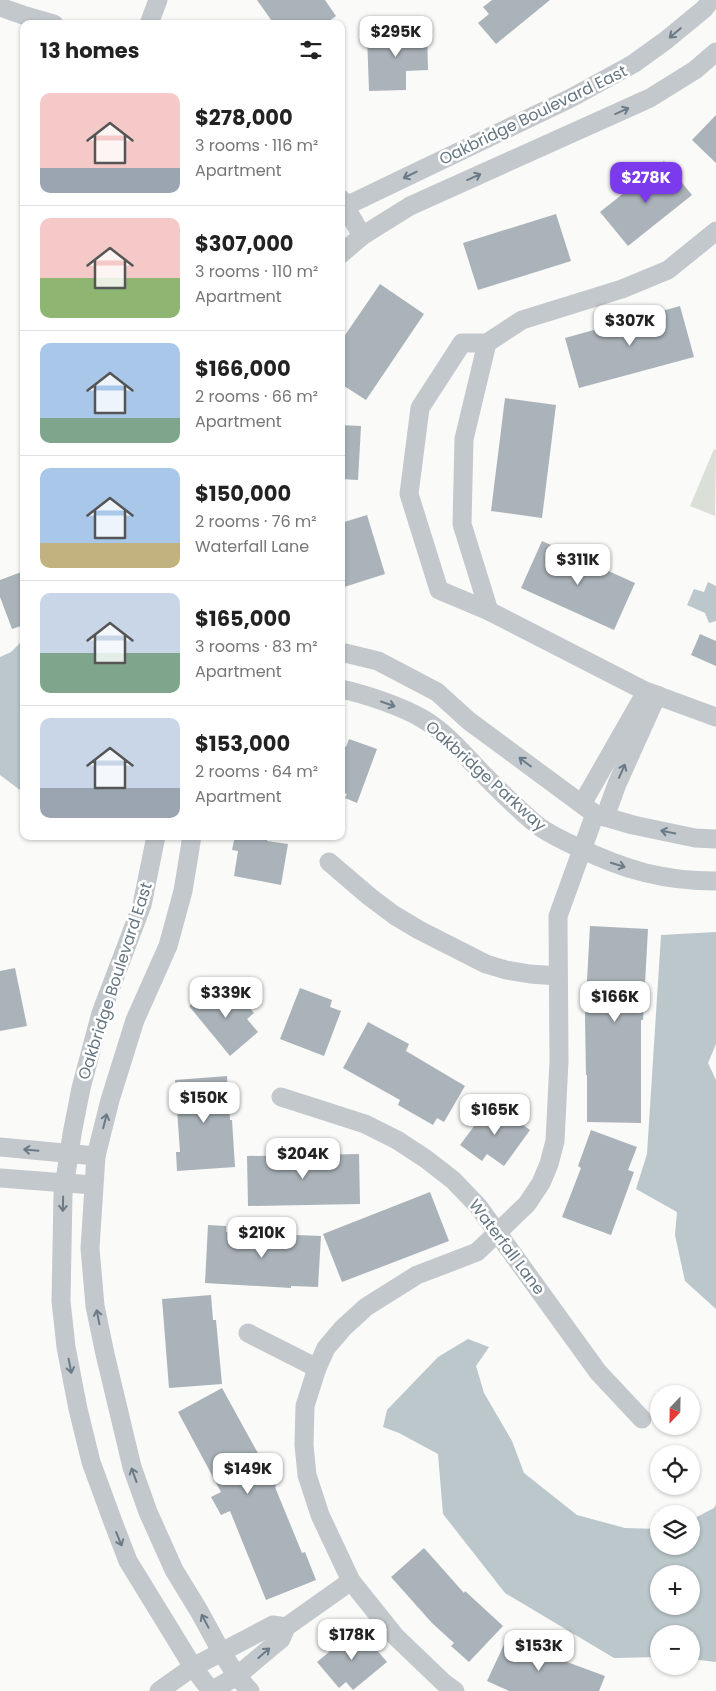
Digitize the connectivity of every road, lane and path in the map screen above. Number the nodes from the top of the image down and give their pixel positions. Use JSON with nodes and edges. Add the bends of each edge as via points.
{"nodes":[{"id":1,"x":158,"y":0,"type":"edge"},
{"id":2,"x":711,"y":0,"type":"edge"},
{"id":3,"x":0,"y":7,"type":"edge"},
{"id":4,"x":40,"y":20,"type":"edge"},
{"id":5,"x":150,"y":20,"type":"edge"},
{"id":6,"x":716,"y":52,"type":"edge"},
{"id":7,"x":345,"y":204,"type":"edge"},
{"id":8,"x":345,"y":208,"type":"edge"},
{"id":9,"x":716,"y":231,"type":"edge"},
{"id":10,"x":362,"y":236,"type":"junction"},
{"id":11,"x":345,"y":251,"type":"edge"},
{"id":12,"x":487,"y":343,"type":"junction"},
{"id":13,"x":489,"y":611,"type":"junction"},
{"id":14,"x":345,"y":653,"type":"edge"},
{"id":15,"x":345,"y":690,"type":"edge"},
{"id":16,"x":651,"y":693,"type":"junction"},
{"id":17,"x":716,"y":717,"type":"edge"},
{"id":18,"x":594,"y":812,"type":"junction"},
{"id":19,"x":716,"y":839,"type":"edge"},
{"id":20,"x":155,"y":840,"type":"edge"},
{"id":21,"x":191,"y":840,"type":"edge"},
{"id":22,"x":582,"y":850,"type":"junction"},
{"id":23,"x":329,"y":862,"type":"dead end"},
{"id":24,"x":716,"y":881,"type":"edge"},
{"id":25,"x":558,"y":976,"type":"junction"},
{"id":26,"x":281,"y":1097,"type":"dead end"},
{"id":27,"x":0,"y":1147,"type":"edge"},
{"id":28,"x":68,"y":1153,"type":"junction"},
{"id":29,"x":96,"y":1156,"type":"junction"},
{"id":30,"x":0,"y":1178,"type":"edge"},
{"id":31,"x":64,"y":1182,"type":"junction"},
{"id":32,"x":93,"y":1185,"type":"junction"},
{"id":33,"x":498,"y":1234,"type":"junction"},
{"id":34,"x":248,"y":1333,"type":"dead end"},
{"id":35,"x":317,"y":1368,"type":"junction"},
{"id":36,"x":642,"y":1419,"type":"dead end"},
{"id":37,"x":351,"y":1581,"type":"junction"},
{"id":38,"x":286,"y":1627,"type":"junction"},
{"id":39,"x":222,"y":1653,"type":"junction"},
{"id":40,"x":193,"y":1667,"type":"junction"},
{"id":41,"x":237,"y":1676,"type":"junction"},
{"id":42,"x":159,"y":1691,"type":"edge"},
{"id":43,"x":211,"y":1691,"type":"edge"},
{"id":44,"x":250,"y":1691,"type":"edge"},
{"id":45,"x":455,"y":1691,"type":"edge"}],
"edges":[{"from":1,"to":5,"type":"street"},
{"from":2,"to":7,"type":"street","name":"Oakbridge Boulevard East","one_way":true,"via":[[704,9],[633,64],[571,98]]},
{"from":3,"to":4,"type":"street"},
{"from":10,"to":6,"type":"street","name":"Oakbridge Boulevard East","one_way":true,"via":[[410,206],[650,98],[695,70]]},
{"from":8,"to":10,"type":"street"},
{"from":9,"to":12,"type":"street","via":[[668,270],[622,289],[522,320]]},
{"from":10,"to":11,"type":"street","name":"Oakbridge Boulevard East"},
{"from":12,"to":13,"type":"street","via":[[464,439],[462,524]]},
{"from":12,"to":13,"type":"street","via":[[462,343],[420,408],[409,494],[439,590]]},
{"from":13,"to":16,"type":"street"},
{"from":18,"to":14,"type":"street","name":"Oakbridge Parkway","one_way":true,"via":[[469,721],[437,692],[378,661]]},
{"from":15,"to":22,"type":"street","name":"Oakbridge Parkway","one_way":true,"via":[[424,720],[457,746],[490,782],[539,826]]},
{"from":16,"to":17,"type":"street"},
{"from":16,"to":18,"type":"street","via":[[635,713]]},
{"from":18,"to":16,"type":"street","one_way":true,"via":[[617,784]]},
{"from":19,"to":18,"type":"street","name":"Oakbridge Parkway","one_way":true,"via":[[695,838],[633,825]]},
{"from":18,"to":22,"type":"street"},
{"from":20,"to":28,"type":"street","name":"Oakbridge Boulevard East","via":[[142,905],[101,1013]]},
{"from":29,"to":21,"type":"street","name":"Oakbridge Boulevard East","one_way":true,"via":[[135,1020],[168,946],[183,891]]},
{"from":22,"to":24,"type":"street","name":"Oakbridge Parkway","one_way":true,"via":[[650,875]]},
{"from":22,"to":25,"type":"street","via":[[558,916]]},
{"from":23,"to":25,"type":"street","via":[[394,915],[486,964],[530,974]]},
{"from":25,"to":33,"type":"street","via":[[559,1061],[555,1141],[540,1183],[527,1204]]},
{"from":26,"to":33,"type":"street","name":"Waterfall Lane","via":[[365,1124],[426,1158],[478,1206]]},
{"from":28,"to":27,"type":"street","one_way":true},
{"from":28,"to":29,"type":"street"},
{"from":28,"to":31,"type":"street","name":"Oakbridge Boulevard East"},
{"from":29,"to":32,"type":"street","name":"Oakbridge Boulevard East"},
{"from":30,"to":31,"type":"street"},
{"from":31,"to":32,"type":"street"},
{"from":31,"to":40,"type":"street","name":"Oakbridge Boulevard East","one_way":true,"via":[[64,1328],[91,1462],[128,1562]]},
{"from":39,"to":32,"type":"street","name":"Oakbridge Boulevard East","one_way":true,"via":[[174,1570],[132,1467],[96,1306],[90,1248]]},
{"from":33,"to":35,"type":"street","via":[[477,1252],[417,1275],[366,1307],[326,1348]]},
{"from":33,"to":36,"type":"street","name":"Waterfall Lane","via":[[598,1372]]},
{"from":34,"to":35,"type":"street"},
{"from":35,"to":37,"type":"street","via":[[305,1406],[307,1475],[320,1515]]},
{"from":37,"to":38,"type":"street"},
{"from":37,"to":45,"type":"street","via":[[395,1636]]},
{"from":38,"to":39,"type":"street","via":[[273,1625]]},
{"from":41,"to":38,"type":"street","one_way":true,"via":[[281,1639]]},
{"from":39,"to":40,"type":"street"},
{"from":39,"to":41,"type":"street","name":"Oakbridge Boulevard East"},
{"from":40,"to":42,"type":"street"},
{"from":40,"to":43,"type":"street","name":"Oakbridge Boulevard East"},
{"from":41,"to":43,"type":"street"},
{"from":41,"to":44,"type":"street","name":"Oakbridge Boulevard East"}]}
